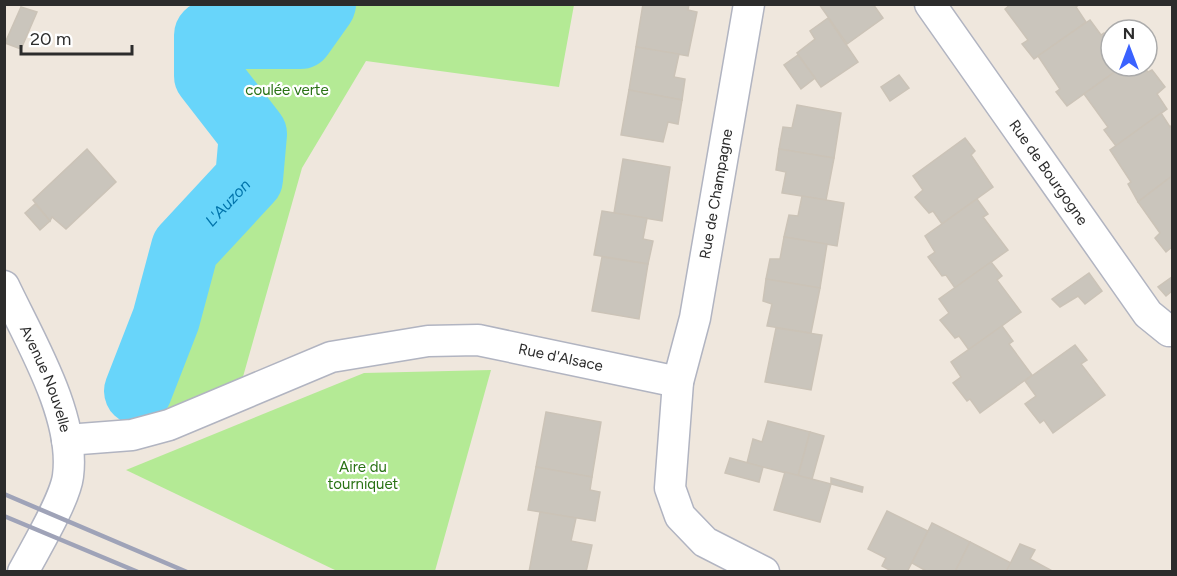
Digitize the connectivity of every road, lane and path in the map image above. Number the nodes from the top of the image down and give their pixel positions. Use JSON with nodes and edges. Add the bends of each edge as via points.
{"nodes":[{"id":1,"x":749,"y":4,"type":"edge"},
{"id":2,"x":930,"y":4,"type":"edge"},
{"id":3,"x":4,"y":286,"type":"edge"},
{"id":4,"x":1173,"y":331,"type":"edge"},
{"id":5,"x":678,"y":382,"type":"junction"},
{"id":6,"x":67,"y":440,"type":"junction"},
{"id":7,"x":23,"y":572,"type":"edge"},
{"id":8,"x":764,"y":572,"type":"edge"}],
"edges":[{"from":1,"to":5,"type":"street","name":"Rue de Champagne","via":[[694,318]]},
{"from":2,"to":4,"type":"street","name":"Rue de Bourgogne","via":[[1149,314],[1169,332]]},
{"from":3,"to":6,"type":"street","name":"Avenue Nouvelle","via":[[57,402]]},
{"from":5,"to":6,"type":"street","name":"Rue d'Alsace","via":[[477,340],[428,341],[331,357],[183,420],[132,435]]},
{"from":5,"to":8,"type":"street","via":[[670,488],[680,516],[705,542]]},
{"from":6,"to":7,"type":"street","name":"Avenue Nouvelle","via":[[68,477]]}]}
